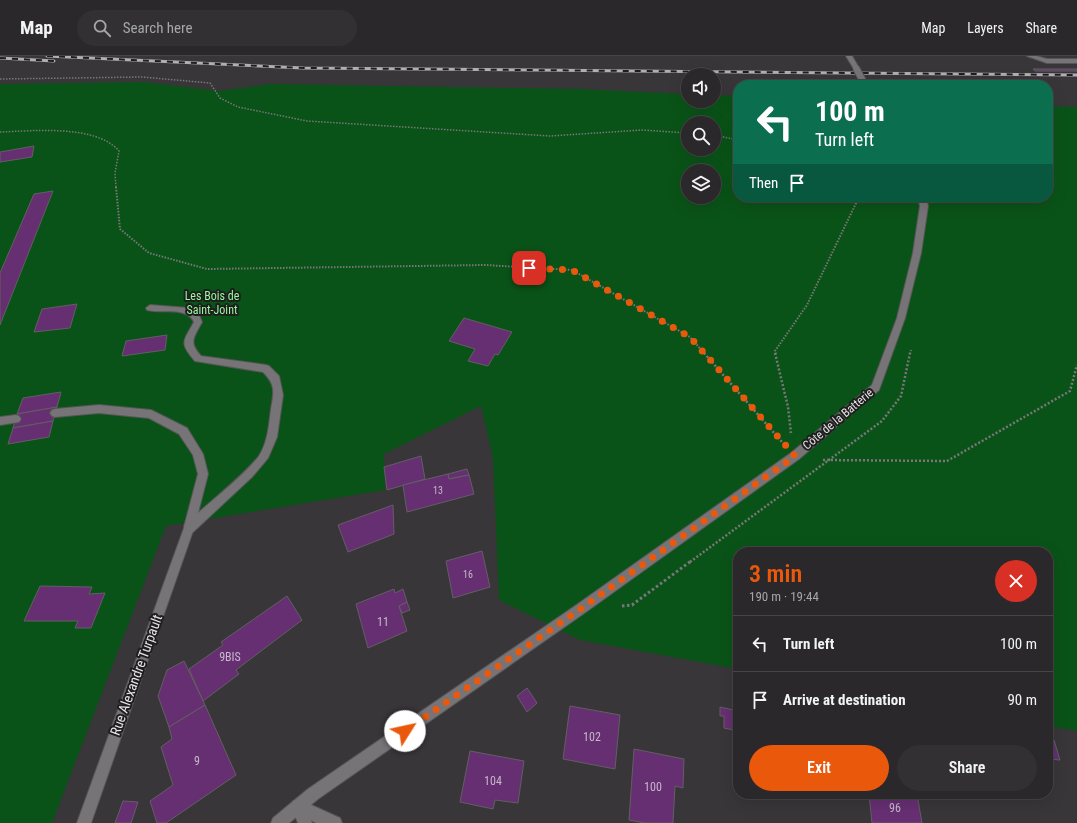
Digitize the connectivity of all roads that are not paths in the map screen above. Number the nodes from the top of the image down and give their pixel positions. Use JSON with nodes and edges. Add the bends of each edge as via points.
{"nodes":[{"id":1,"x":849,"y":56,"type":"edge"},
{"id":2,"x":1030,"y":56,"type":"edge"},
{"id":3,"x":1077,"y":61,"type":"edge"},
{"id":4,"x":863,"y":80,"type":"edge"},
{"id":5,"x":923,"y":202,"type":"edge"},
{"id":6,"x":150,"y":308,"type":"dead end"},
{"id":7,"x":55,"y":413,"type":"dead end"},
{"id":8,"x":16,"y":419,"type":"dead end"},
{"id":9,"x":0,"y":421,"type":"edge"},
{"id":10,"x":189,"y":528,"type":"junction"},
{"id":11,"x":298,"y":806,"type":"junction"},
{"id":12,"x":84,"y":823,"type":"edge"},
{"id":13,"x":278,"y":823,"type":"edge"},
{"id":14,"x":305,"y":823,"type":"edge"},
{"id":15,"x":335,"y":823,"type":"edge"}],
"edges":[{"from":1,"to":4,"type":"main road","bridge":true},
{"from":2,"to":3,"type":"main road","via":[[1046,61]]},
{"from":5,"to":11,"type":"main road","name":"Côte de la Batterie","via":[[915,260],[901,318],[876,387],[795,456]]},
{"from":6,"to":10,"type":"main road","via":[[186,310],[195,315],[198,322],[188,341],[189,349],[198,359],[266,369],[276,379],[278,395],[272,438],[263,458]]},
{"from":7,"to":10,"type":"main road","name":"Rue Alexandre Turpault","via":[[99,409],[151,414],[183,431],[198,454],[203,474]]},
{"from":8,"to":9,"type":"main road"},
{"from":10,"to":12,"type":"main road","name":"Rue Alexandre Turpault"},
{"from":11,"to":13,"type":"main road"},
{"from":11,"to":14,"type":"main road"},
{"from":11,"to":15,"type":"main road"}]}
